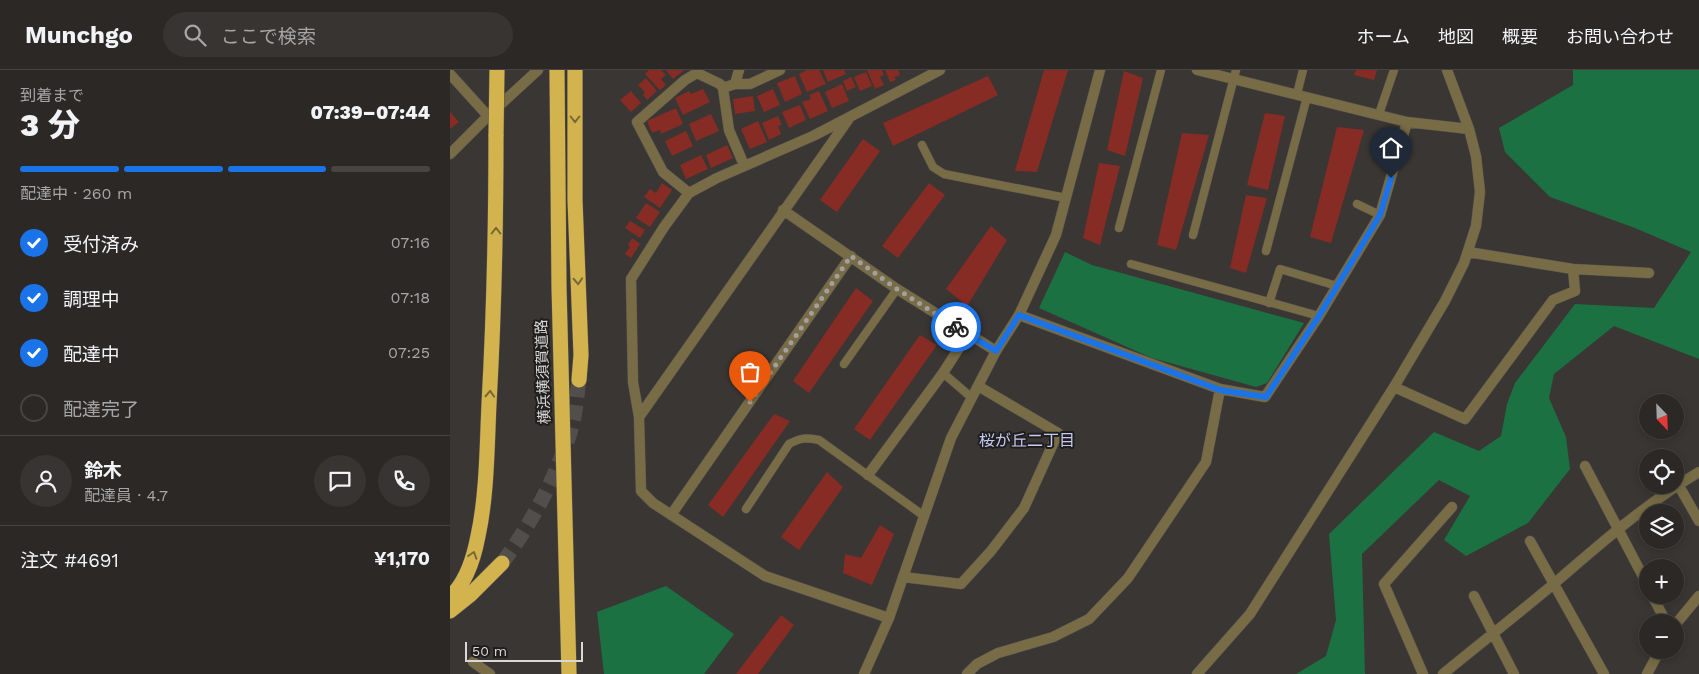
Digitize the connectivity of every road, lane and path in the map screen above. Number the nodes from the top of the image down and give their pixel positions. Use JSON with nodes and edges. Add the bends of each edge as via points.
{"nodes":[{"id":1,"x":497,"y":70,"type":"edge"},
{"id":2,"x":538,"y":70,"type":"edge"},
{"id":3,"x":547,"y":70,"type":"edge"},
{"id":4,"x":556,"y":70,"type":"edge"},
{"id":5,"x":575,"y":70,"type":"edge"},
{"id":6,"x":739,"y":70,"type":"edge"},
{"id":7,"x":780,"y":70,"type":"edge"},
{"id":8,"x":940,"y":70,"type":"edge"},
{"id":9,"x":1100,"y":70,"type":"edge"},
{"id":10,"x":1161,"y":70,"type":"edge"},
{"id":11,"x":1197,"y":70,"type":"edge"},
{"id":12,"x":1303,"y":70,"type":"edge"},
{"id":13,"x":1394,"y":70,"type":"edge"},
{"id":14,"x":1447,"y":70,"type":"edge"},
{"id":15,"x":451,"y":72,"type":"edge"},
{"id":16,"x":1235,"y":74,"type":"edge"},
{"id":17,"x":736,"y":84,"type":"junction"},
{"id":18,"x":723,"y":88,"type":"junction"},
{"id":19,"x":1302,"y":96,"type":"junction"},
{"id":20,"x":852,"y":114,"type":"junction"},
{"id":21,"x":1379,"y":114,"type":"junction"},
{"id":22,"x":552,"y":115,"type":"junction"},
{"id":23,"x":488,"y":116,"type":"junction"},
{"id":24,"x":1407,"y":122,"type":"junction"},
{"id":25,"x":1469,"y":129,"type":"junction"},
{"id":26,"x":922,"y":146,"type":"dead end"},
{"id":27,"x":450,"y":154,"type":"edge"},
{"id":28,"x":744,"y":165,"type":"junction"},
{"id":29,"x":689,"y":193,"type":"junction"},
{"id":30,"x":1066,"y":198,"type":"junction"},
{"id":31,"x":1357,"y":204,"type":"dead end"},
{"id":32,"x":783,"y":210,"type":"junction"},
{"id":33,"x":1380,"y":215,"type":"junction"},
{"id":34,"x":1119,"y":228,"type":"dead end"},
{"id":35,"x":1194,"y":235,"type":"dead end"},
{"id":36,"x":1266,"y":251,"type":"dead end"},
{"id":37,"x":1468,"y":252,"type":"junction"},
{"id":38,"x":851,"y":256,"type":"junction"},
{"id":39,"x":1131,"y":264,"type":"dead end"},
{"id":40,"x":1573,"y":269,"type":"junction"},
{"id":41,"x":1649,"y":274,"type":"dead end"},
{"id":42,"x":1337,"y":286,"type":"junction"},
{"id":43,"x":897,"y":289,"type":"junction"},
{"id":44,"x":1269,"y":303,"type":"junction"},
{"id":45,"x":1019,"y":315,"type":"junction"},
{"id":46,"x":1319,"y":316,"type":"junction"},
{"id":47,"x":968,"y":334,"type":"junction"},
{"id":48,"x":996,"y":351,"type":"junction"},
{"id":49,"x":844,"y":364,"type":"dead end"},
{"id":50,"x":943,"y":373,"type":"junction"},
{"id":51,"x":579,"y":380,"type":"tunnel mouth"},
{"id":52,"x":978,"y":386,"type":"junction"},
{"id":53,"x":1394,"y":388,"type":"junction"},
{"id":54,"x":1220,"y":390,"type":"junction"},
{"id":55,"x":972,"y":398,"type":"junction"},
{"id":56,"x":639,"y":416,"type":"junction"},
{"id":57,"x":1585,"y":466,"type":"dead end"},
{"id":58,"x":1699,"y":472,"type":"edge"},
{"id":59,"x":868,"y":475,"type":"junction"},
{"id":60,"x":1684,"y":479,"type":"edge"},
{"id":61,"x":1662,"y":494,"type":"edge"},
{"id":62,"x":1684,"y":494,"type":"edge"},
{"id":63,"x":1452,"y":508,"type":"dead end"},
{"id":64,"x":746,"y":509,"type":"dead end"},
{"id":65,"x":671,"y":515,"type":"junction"},
{"id":66,"x":924,"y":516,"type":"junction"},
{"id":67,"x":1699,"y":521,"type":"edge"},
{"id":68,"x":1618,"y":528,"type":"junction"},
{"id":69,"x":1530,"y":541,"type":"dead end"},
{"id":70,"x":502,"y":563,"type":"tunnel mouth"},
{"id":71,"x":1639,"y":569,"type":"edge"},
{"id":72,"x":903,"y":577,"type":"junction"},
{"id":73,"x":1554,"y":583,"type":"junction"},
{"id":74,"x":470,"y":595,"type":"junction"},
{"id":75,"x":1474,"y":596,"type":"dead end"},
{"id":76,"x":1699,"y":596,"type":"edge"},
{"id":77,"x":450,"y":598,"type":"edge"},
{"id":78,"x":450,"y":611,"type":"edge"},
{"id":79,"x":1684,"y":614,"type":"edge"},
{"id":80,"x":889,"y":618,"type":"junction"},
{"id":81,"x":450,"y":623,"type":"edge"},
{"id":82,"x":1493,"y":634,"type":"junction"},
{"id":83,"x":1655,"y":659,"type":"edge"},
{"id":84,"x":473,"y":662,"type":"dead end"},
{"id":85,"x":490,"y":674,"type":"edge"},
{"id":86,"x":560,"y":674,"type":"edge"},
{"id":87,"x":569,"y":674,"type":"edge"},
{"id":88,"x":864,"y":674,"type":"edge"},
{"id":89,"x":967,"y":674,"type":"edge"},
{"id":90,"x":1197,"y":674,"type":"edge"},
{"id":91,"x":1423,"y":674,"type":"edge"},
{"id":92,"x":1443,"y":674,"type":"edge"},
{"id":93,"x":1514,"y":674,"type":"edge"},
{"id":94,"x":1604,"y":674,"type":"edge"},
{"id":95,"x":1646,"y":674,"type":"edge"}],
"edges":[{"from":77,"to":1,"type":"highway","one_way":true,"bridge":true,"via":[[466,574],[479,536],[484,490],[496,243]]},
{"from":2,"to":23,"type":"street"},
{"from":3,"to":22,"type":"highway","name":"横浜横須賀道路"},
{"from":4,"to":22,"type":"highway","name":"横浜横須賀道路"},
{"from":5,"to":51,"type":"highway","one_way":true},
{"from":6,"to":17,"type":"street"},
{"from":7,"to":17,"type":"street","via":[[750,84]]},
{"from":8,"to":20,"type":"street"},
{"from":9,"to":30,"type":"street"},
{"from":10,"to":34,"type":"lane"},
{"from":11,"to":16,"type":"street"},
{"from":12,"to":19,"type":"lane"},
{"from":13,"to":21,"type":"lane"},
{"from":14,"to":25,"type":"street"},
{"from":15,"to":23,"type":"street"},
{"from":16,"to":19,"type":"street"},
{"from":16,"to":35,"type":"lane"},
{"from":17,"to":18,"type":"street"},
{"from":18,"to":28,"type":"street","via":[[729,130]]},
{"from":18,"to":29,"type":"street","via":[[697,72],[637,122],[663,172]]},
{"from":19,"to":21,"type":"street"},
{"from":19,"to":36,"type":"lane"},
{"from":20,"to":28,"type":"street","via":[[813,136]]},
{"from":20,"to":32,"type":"street"},
{"from":21,"to":24,"type":"street"},
{"from":22,"to":86,"type":"highway","name":"横浜横須賀道路","via":[[550,297]]},
{"from":22,"to":87,"type":"highway","name":"横浜横須賀道路"},
{"from":23,"to":27,"type":"street"},
{"from":24,"to":25,"type":"street"},
{"from":24,"to":33,"type":"street"},
{"from":25,"to":37,"type":"street","via":[[1480,192],[1476,226]]},
{"from":26,"to":30,"type":"lane","via":[[933,167],[944,174]]},
{"from":28,"to":29,"type":"street"},
{"from":29,"to":56,"type":"street","via":[[630,279],[633,382]]},
{"from":30,"to":45,"type":"street","via":[[1056,235]]},
{"from":31,"to":33,"type":"lane"},
{"from":32,"to":38,"type":"street"},
{"from":32,"to":56,"type":"street"},
{"from":33,"to":42,"type":"street"},
{"from":37,"to":40,"type":"street"},
{"from":37,"to":53,"type":"street","via":[[1445,301]]},
{"from":38,"to":43,"type":"street"},
{"from":38,"to":65,"type":"street"},
{"from":39,"to":44,"type":"lane"},
{"from":40,"to":41,"type":"street"},
{"from":40,"to":53,"type":"street","via":[[1575,291],[1553,300],[1465,419]]},
{"from":42,"to":44,"type":"lane","via":[[1280,269]]},
{"from":42,"to":46,"type":"street"},
{"from":43,"to":47,"type":"street"},
{"from":43,"to":49,"type":"lane"},
{"from":44,"to":46,"type":"lane"},
{"from":45,"to":48,"type":"street"},
{"from":45,"to":54,"type":"street"},
{"from":46,"to":54,"type":"street","via":[[1266,397]]},
{"from":47,"to":48,"type":"street"},
{"from":47,"to":50,"type":"street"},
{"from":48,"to":52,"type":"street"},
{"from":50,"to":55,"type":"lane"},
{"from":50,"to":59,"type":"street"},
{"from":52,"to":55,"type":"street"},
{"from":52,"to":72,"type":"street","via":[[1058,433],[1024,508],[961,584]]},
{"from":53,"to":90,"type":"street","via":[[1250,614]]},
{"from":54,"to":89,"type":"street","via":[[1206,462],[1128,578],[1089,619],[1053,637],[998,652]]},
{"from":55,"to":66,"type":"street","via":[[951,438]]},
{"from":56,"to":65,"type":"street","via":[[641,491],[653,504]]},
{"from":57,"to":68,"type":"street"},
{"from":58,"to":60,"type":"street"},
{"from":59,"to":64,"type":"lane","via":[[819,440],[799,439],[789,444]]},
{"from":59,"to":66,"type":"lane"},
{"from":61,"to":68,"type":"street"},
{"from":62,"to":67,"type":"street"},
{"from":63,"to":91,"type":"street","via":[[1384,584]]},
{"from":65,"to":80,"type":"street","via":[[765,576]]},
{"from":66,"to":72,"type":"street"},
{"from":68,"to":71,"type":"street"},
{"from":68,"to":73,"type":"street"},
{"from":69,"to":73,"type":"street"},
{"from":70,"to":74,"type":"highway"},
{"from":72,"to":80,"type":"street"},
{"from":73,"to":82,"type":"street"},
{"from":73,"to":94,"type":"street"},
{"from":74,"to":78,"type":"highway"},
{"from":74,"to":81,"type":"highway"},
{"from":75,"to":82,"type":"street"},
{"from":76,"to":79,"type":"street"},
{"from":80,"to":88,"type":"street"},
{"from":82,"to":92,"type":"street"},
{"from":82,"to":93,"type":"street"},
{"from":83,"to":95,"type":"street"},
{"from":84,"to":85,"type":"street"}]}
